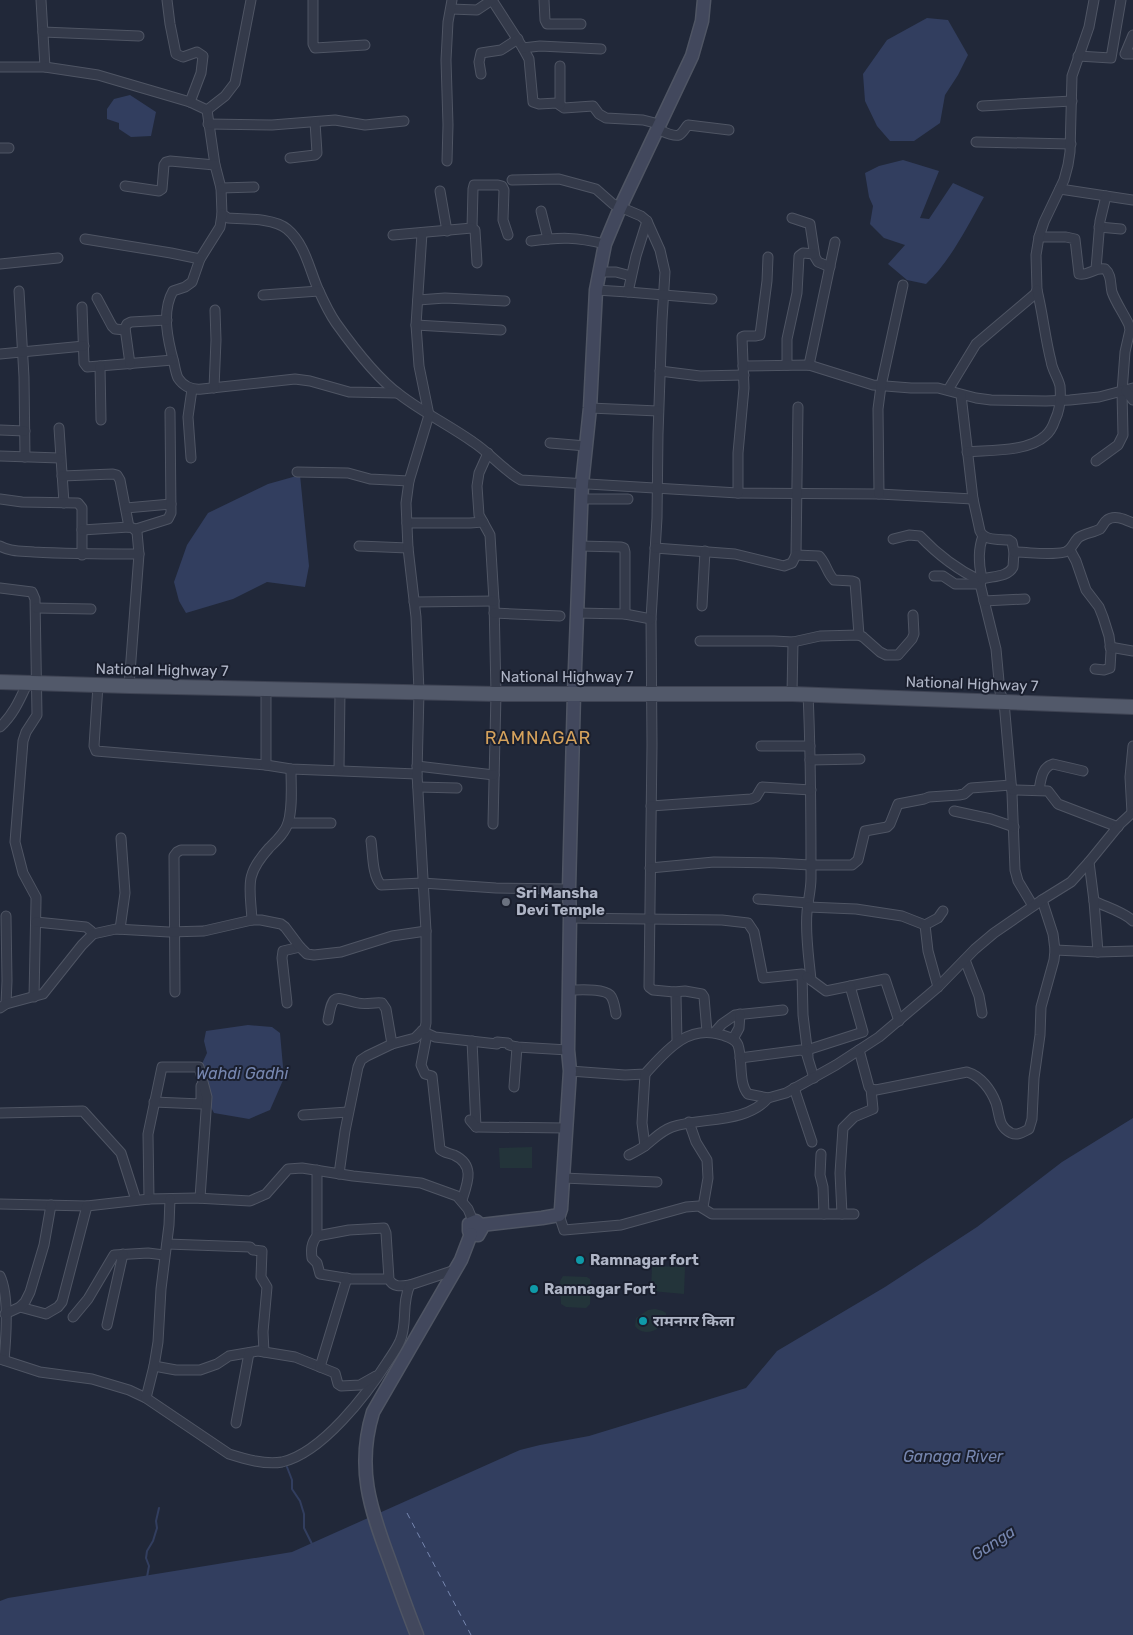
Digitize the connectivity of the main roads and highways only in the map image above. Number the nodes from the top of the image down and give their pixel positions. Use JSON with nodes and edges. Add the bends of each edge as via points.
{"nodes":[{"id":1,"x":704,"y":0,"type":"edge"},
{"id":2,"x":0,"y":682,"type":"edge"},
{"id":3,"x":574,"y":694,"type":"junction"},
{"id":4,"x":1133,"y":707,"type":"edge"},
{"id":5,"x":417,"y":1635,"type":"edge"}],
"edges":[{"from":1,"to":3,"type":"main road","via":[[692,56],[620,208],[605,244],[599,272],[582,484]]},
{"from":2,"to":3,"type":"main road","name":"National Highway 7"},
{"from":3,"to":4,"type":"main road","name":"National Highway 7","via":[[808,694]]},
{"from":3,"to":5,"type":"main road","via":[[569,889],[570,1071],[559,1214],[477,1223],[481,1232],[471,1234],[455,1270],[373,1412],[368,1428],[367,1492]]}]}
